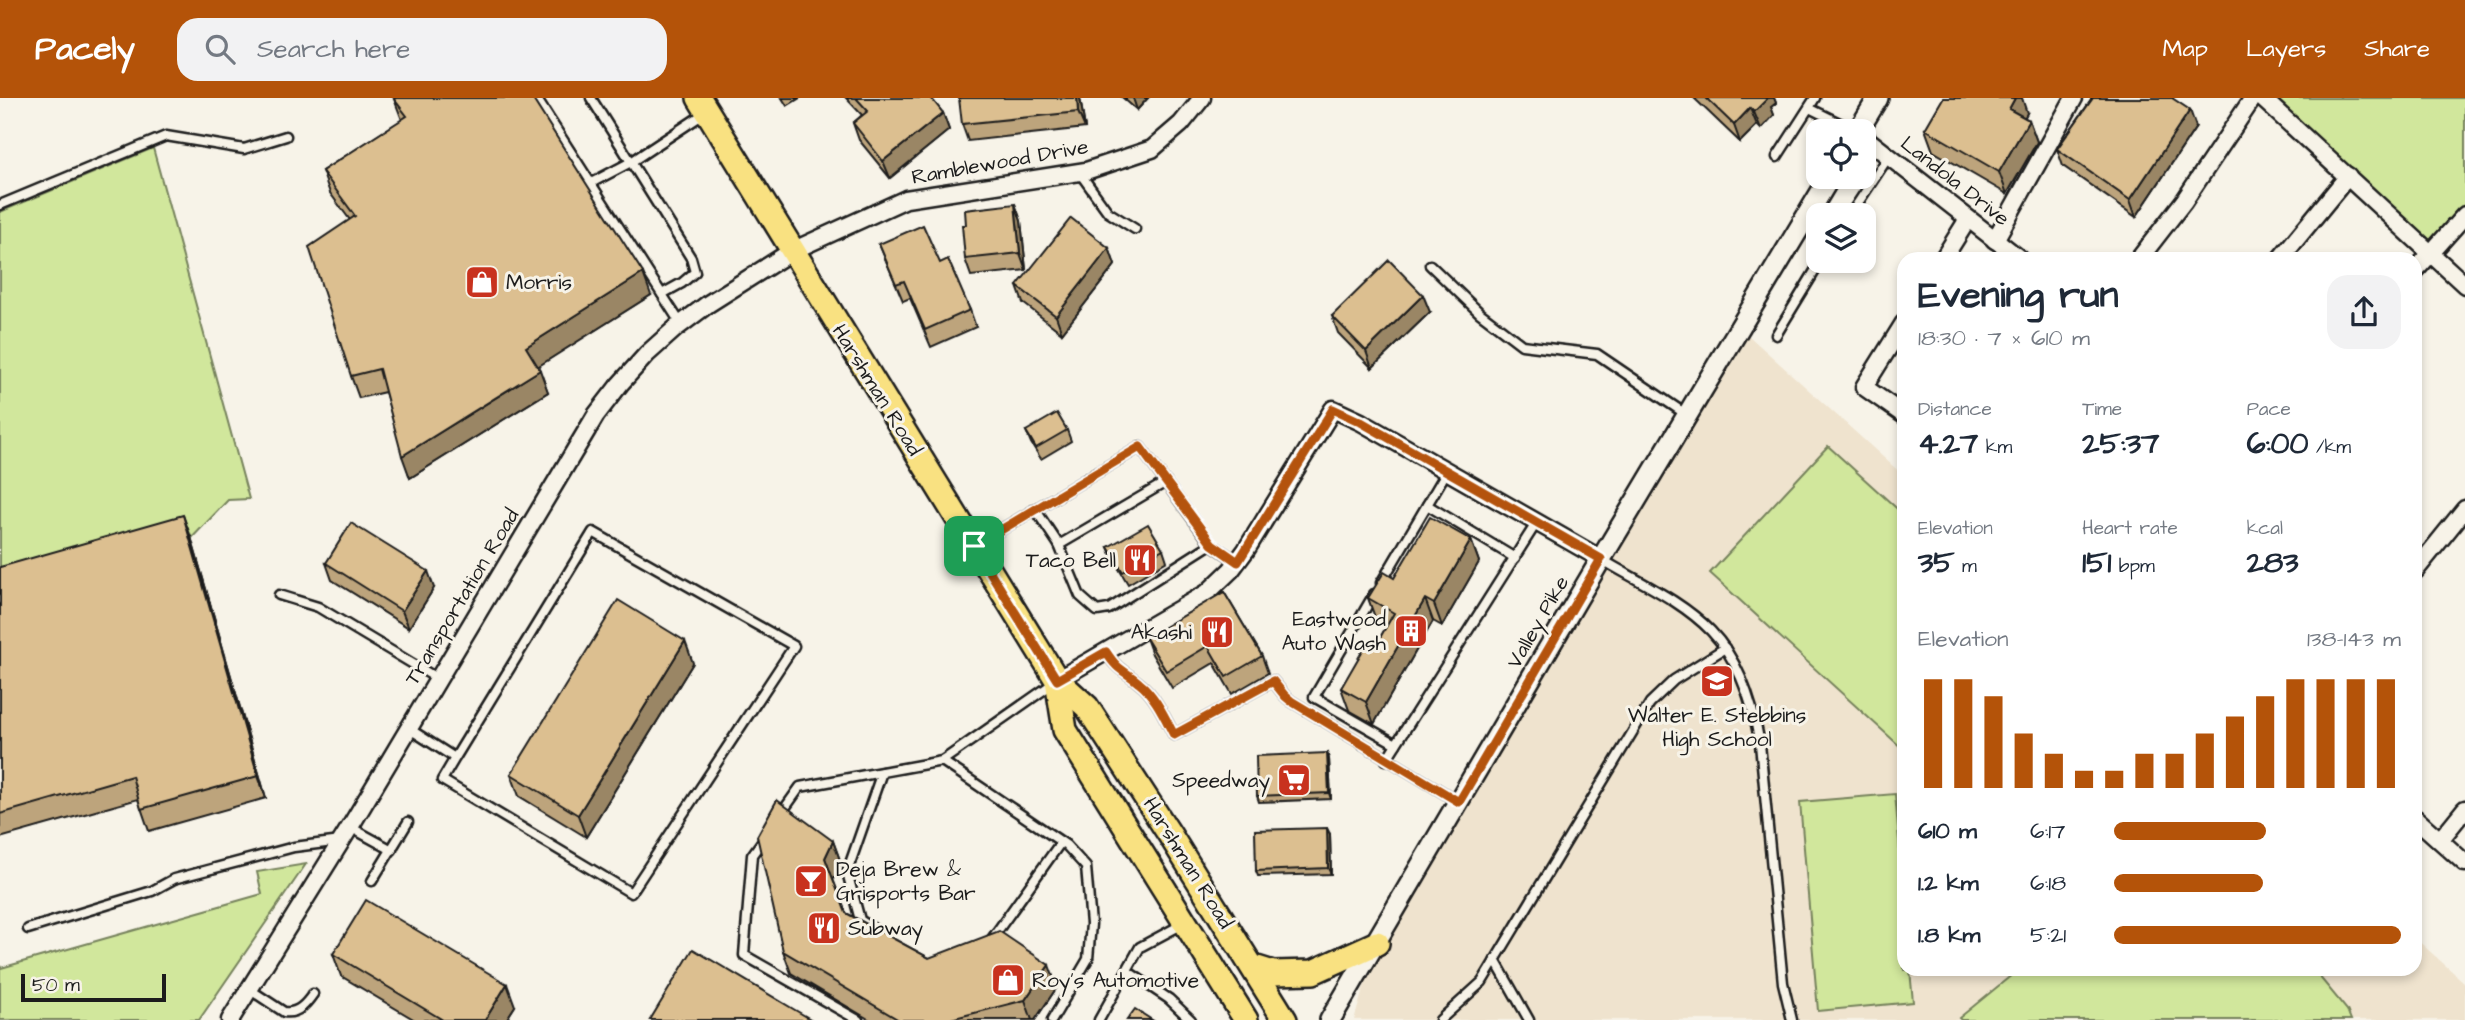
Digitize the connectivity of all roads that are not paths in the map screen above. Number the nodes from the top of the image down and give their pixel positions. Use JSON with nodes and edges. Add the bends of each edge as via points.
{"nodes":[{"id":1,"x":536,"y":98,"type":"edge"},
{"id":2,"x":591,"y":98,"type":"edge"},
{"id":3,"x":1202,"y":98,"type":"edge"},
{"id":4,"x":1815,"y":98,"type":"edge"},
{"id":5,"x":1878,"y":98,"type":"edge"},
{"id":6,"x":2074,"y":98,"type":"edge"},
{"id":7,"x":2253,"y":98,"type":"edge"},
{"id":8,"x":2262,"y":98,"type":"edge"},
{"id":9,"x":703,"y":105,"type":"edge"},
{"id":10,"x":1809,"y":108,"type":"junction"},
{"id":11,"x":1832,"y":119,"type":"edge"},
{"id":12,"x":1865,"y":119,"type":"edge"},
{"id":13,"x":286,"y":136,"type":"dead end"},
{"id":14,"x":1876,"y":146,"type":"edge"},
{"id":15,"x":1889,"y":156,"type":"junction"},
{"id":16,"x":1777,"y":158,"type":"dead end"},
{"id":17,"x":631,"y":162,"type":"junction"},
{"id":18,"x":1079,"y":172,"type":"junction"},
{"id":19,"x":2348,"y":176,"type":"junction"},
{"id":20,"x":591,"y":183,"type":"junction"},
{"id":21,"x":1823,"y":189,"type":"edge"},
{"id":22,"x":1858,"y":203,"type":"edge"},
{"id":23,"x":0,"y":205,"type":"edge"},
{"id":24,"x":2465,"y":215,"type":"edge"},
{"id":25,"x":1968,"y":219,"type":"junction"},
{"id":26,"x":1135,"y":229,"type":"dead end"},
{"id":27,"x":1995,"y":240,"type":"junction"},
{"id":28,"x":792,"y":251,"type":"junction"},
{"id":29,"x":1947,"y":252,"type":"edge"},
{"id":30,"x":2011,"y":252,"type":"edge"},
{"id":31,"x":2145,"y":252,"type":"edge"},
{"id":32,"x":2286,"y":252,"type":"edge"},
{"id":33,"x":2430,"y":252,"type":"junction"},
{"id":34,"x":2422,"y":262,"type":"edge"},
{"id":35,"x":1430,"y":265,"type":"dead end"},
{"id":36,"x":1814,"y":273,"type":"edge"},
{"id":37,"x":2465,"y":285,"type":"edge"},
{"id":38,"x":662,"y":293,"type":"junction"},
{"id":39,"x":681,"y":324,"type":"junction"},
{"id":40,"x":1897,"y":334,"type":"edge"},
{"id":41,"x":1776,"y":335,"type":"dead end"},
{"id":42,"x":1897,"y":410,"type":"edge"},
{"id":43,"x":1687,"y":415,"type":"junction"},
{"id":44,"x":1447,"y":471,"type":"junction"},
{"id":45,"x":1166,"y":482,"type":"junction"},
{"id":46,"x":1427,"y":505,"type":"junction"},
{"id":47,"x":1035,"y":509,"type":"junction"},
{"id":48,"x":2465,"y":509,"type":"edge"},
{"id":49,"x":1537,"y":522,"type":"junction"},
{"id":50,"x":1212,"y":544,"type":"junction"},
{"id":51,"x":1059,"y":545,"type":"junction"},
{"id":52,"x":974,"y":546,"type":"junction"},
{"id":53,"x":1515,"y":558,"type":"junction"},
{"id":54,"x":1601,"y":559,"type":"junction"},
{"id":55,"x":1238,"y":562,"type":"junction"},
{"id":56,"x":2422,"y":562,"type":"edge"},
{"id":57,"x":279,"y":595,"type":"dead end"},
{"id":58,"x":1725,"y":648,"type":"junction"},
{"id":59,"x":1106,"y":652,"type":"junction"},
{"id":60,"x":438,"y":679,"type":"junction"},
{"id":61,"x":1057,"y":680,"type":"junction"},
{"id":62,"x":408,"y":728,"type":"junction"},
{"id":63,"x":1396,"y":744,"type":"junction"},
{"id":64,"x":456,"y":758,"type":"junction"},
{"id":65,"x":1386,"y":760,"type":"junction"},
{"id":66,"x":942,"y":761,"type":"junction"},
{"id":67,"x":882,"y":772,"type":"junction"},
{"id":68,"x":1459,"y":802,"type":"junction"},
{"id":69,"x":2465,"y":809,"type":"edge"},
{"id":70,"x":776,"y":821,"type":"edge"},
{"id":71,"x":408,"y":822,"type":"dead end"},
{"id":72,"x":2422,"y":824,"type":"edge"},
{"id":73,"x":350,"y":827,"type":"junction"},
{"id":74,"x":768,"y":833,"type":"edge"},
{"id":75,"x":2440,"y":840,"type":"junction"},
{"id":76,"x":341,"y":841,"type":"junction"},
{"id":77,"x":1061,"y":842,"type":"junction"},
{"id":78,"x":392,"y":850,"type":"junction"},
{"id":79,"x":2465,"y":863,"type":"edge"},
{"id":80,"x":372,"y":881,"type":"dead end"},
{"id":81,"x":1186,"y":923,"type":"junction"},
{"id":82,"x":28,"y":929,"type":"dead end"},
{"id":83,"x":886,"y":936,"type":"edge"},
{"id":84,"x":1377,"y":943,"type":"junction"},
{"id":85,"x":987,"y":945,"type":"edge"},
{"id":86,"x":1495,"y":960,"type":"junction"},
{"id":87,"x":1254,"y":967,"type":"junction"},
{"id":88,"x":1127,"y":971,"type":"junction"},
{"id":89,"x":249,"y":989,"type":"junction"},
{"id":90,"x":313,"y":994,"type":"dead end"},
{"id":91,"x":230,"y":1020,"type":"edge"},
{"id":92,"x":858,"y":1020,"type":"edge"},
{"id":93,"x":1052,"y":1020,"type":"edge"},
{"id":94,"x":1099,"y":1020,"type":"edge"},
{"id":95,"x":1191,"y":1020,"type":"edge"},
{"id":96,"x":1246,"y":1020,"type":"edge"},
{"id":97,"x":1285,"y":1020,"type":"edge"},
{"id":98,"x":1330,"y":1020,"type":"edge"},
{"id":99,"x":1440,"y":1020,"type":"edge"},
{"id":100,"x":1529,"y":1020,"type":"edge"},
{"id":101,"x":1792,"y":1020,"type":"edge"}],
"edges":[{"from":1,"to":20,"type":"lane"},
{"from":2,"to":17,"type":"lane"},
{"from":3,"to":18,"type":"street","name":"Ramblewood Drive","via":[[1152,149]]},
{"from":4,"to":10,"type":"lane"},
{"from":5,"to":12,"type":"street"},
{"from":6,"to":27,"type":"street"},
{"from":7,"to":31,"type":"street"},
{"from":8,"to":19,"type":"street"},
{"from":9,"to":17,"type":"lane"},
{"from":9,"to":28,"type":"main road","name":"Harshman Road"},
{"from":10,"to":11,"type":"lane"},
{"from":10,"to":16,"type":"lane"},
{"from":13,"to":23,"type":"lane","via":[[244,149],[166,136]]},
{"from":14,"to":15,"type":"street","name":"Landola Drive"},
{"from":15,"to":22,"type":"lane"},
{"from":15,"to":25,"type":"street","name":"Landola Drive"},
{"from":17,"to":20,"type":"lane"},
{"from":17,"to":38,"type":"lane","via":[[691,258],[695,272]]},
{"from":18,"to":26,"type":"lane","via":[[1108,212]]},
{"from":18,"to":28,"type":"street","name":"Ramblewood Drive","via":[[906,199]]},
{"from":19,"to":32,"type":"street"},
{"from":19,"to":33,"type":"street"},
{"from":20,"to":38,"type":"lane"},
{"from":21,"to":43,"type":"street","name":"Valley Pike"},
{"from":24,"to":33,"type":"street"},
{"from":25,"to":27,"type":"street","name":"Landola Drive"},
{"from":25,"to":29,"type":"street"},
{"from":27,"to":30,"type":"street","name":"Landola Drive"},
{"from":28,"to":39,"type":"street","name":"Transportation Road"},
{"from":28,"to":52,"type":"main road","name":"Harshman Road"},
{"from":33,"to":34,"type":"street"},
{"from":33,"to":37,"type":"street"},
{"from":35,"to":43,"type":"lane","via":[[1522,345],[1597,354]]},
{"from":36,"to":41,"type":"lane"},
{"from":38,"to":39,"type":"lane"},
{"from":39,"to":60,"type":"street","name":"Transportation Road","via":[[647,354],[596,415]]},
{"from":40,"to":42,"type":"street","via":[[1864,387]]},
{"from":43,"to":54,"type":"street","name":"Valley Pike"},
{"from":44,"to":46,"type":"lane"},
{"from":44,"to":49,"type":"street"},
{"from":44,"to":55,"type":"street","via":[[1333,409]]},
{"from":45,"to":47,"type":"lane","via":[[1140,447]]},
{"from":45,"to":50,"type":"lane"},
{"from":45,"to":51,"type":"lane"},
{"from":46,"to":53,"type":"lane"},
{"from":46,"to":63,"type":"lane","via":[[1314,697]]},
{"from":47,"to":51,"type":"lane"},
{"from":47,"to":52,"type":"lane"},
{"from":48,"to":56,"type":"street"},
{"from":49,"to":53,"type":"lane"},
{"from":49,"to":54,"type":"street"},
{"from":50,"to":51,"type":"lane","via":[[1097,611],[1080,596]]},
{"from":50,"to":55,"type":"lane"},
{"from":52,"to":61,"type":"main road","name":"Harshman Road"},
{"from":53,"to":63,"type":"lane"},
{"from":54,"to":58,"type":"lane","via":[[1689,612]]},
{"from":54,"to":68,"type":"street","name":"Valley Pike"},
{"from":55,"to":59,"type":"street","via":[[1206,593]]},
{"from":57,"to":60,"type":"lane","via":[[318,607]]},
{"from":58,"to":86,"type":"lane","via":[[1674,680],[1650,703]]},
{"from":58,"to":101,"type":"lane","via":[[1755,715],[1783,983]]},
{"from":59,"to":61,"type":"street"},
{"from":59,"to":65,"type":"lane","via":[[1120,671],[1141,684],[1174,735],[1273,681],[1291,701]]},
{"from":60,"to":62,"type":"street","name":"Transportation Road"},
{"from":61,"to":66,"type":"lane"},
{"from":61,"to":81,"type":"main road","name":"Harshman Road","via":[[1065,730]]},
{"from":61,"to":87,"type":"main road","name":"Harshman Road","via":[[1087,707]]},
{"from":62,"to":64,"type":"lane"},
{"from":62,"to":73,"type":"street","name":"Transportation Road"},
{"from":63,"to":65,"type":"lane"},
{"from":64,"to":64,"type":"lane","via":[[442,780],[631,893],[794,646],[593,532]]},
{"from":65,"to":68,"type":"lane"},
{"from":66,"to":67,"type":"lane"},
{"from":66,"to":77,"type":"lane"},
{"from":67,"to":70,"type":"lane","via":[[800,787]]},
{"from":67,"to":83,"type":"lane","via":[[847,872],[860,920]]},
{"from":68,"to":84,"type":"street","name":"Valley Pike"},
{"from":69,"to":75,"type":"street"},
{"from":71,"to":78,"type":"lane"},
{"from":72,"to":75,"type":"street"},
{"from":73,"to":76,"type":"street","name":"Transportation Road"},
{"from":73,"to":78,"type":"lane"},
{"from":74,"to":92,"type":"lane","via":[[752,855],[744,955]]},
{"from":75,"to":79,"type":"street"},
{"from":76,"to":82,"type":"lane","via":[[294,847],[174,879],[152,891]]},
{"from":76,"to":89,"type":"street","name":"Transportation Road"},
{"from":77,"to":85,"type":"lane"},
{"from":77,"to":93,"type":"lane","via":[[1086,867],[1091,924],[1088,959]]},
{"from":78,"to":80,"type":"lane"},
{"from":81,"to":88,"type":"lane","via":[[1140,947]]},
{"from":81,"to":96,"type":"main road","name":"Harshman Road"},
{"from":84,"to":87,"type":"main road","via":[[1314,972],[1273,973]]},
{"from":84,"to":98,"type":"street","name":"Valley Pike"},
{"from":86,"to":99,"type":"lane","via":[[1482,982]]},
{"from":86,"to":100,"type":"lane"},
{"from":87,"to":97,"type":"main road","name":"Harshman Road"},
{"from":88,"to":94,"type":"lane"},
{"from":88,"to":95,"type":"lane"},
{"from":89,"to":90,"type":"lane","via":[[284,1012],[307,1004]]},
{"from":89,"to":91,"type":"street","name":"Transportation Road"}]}
